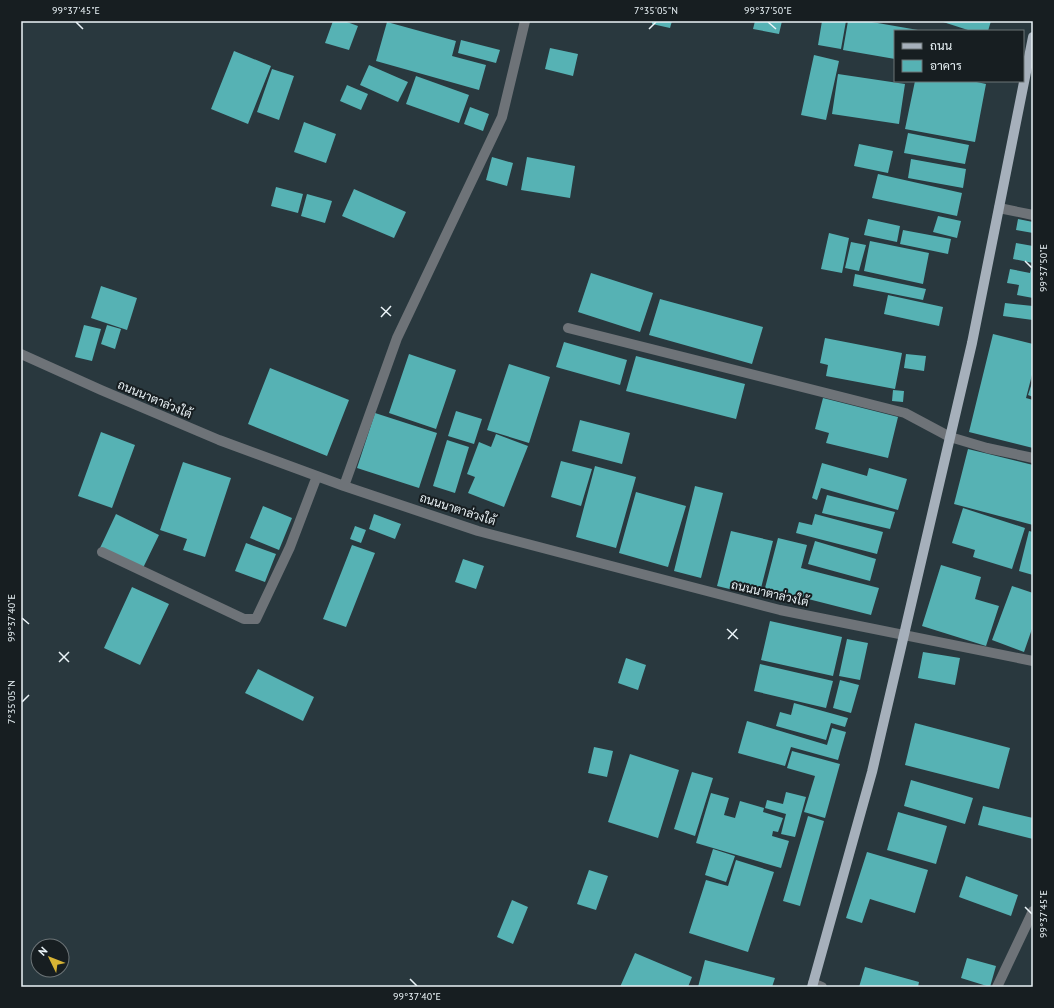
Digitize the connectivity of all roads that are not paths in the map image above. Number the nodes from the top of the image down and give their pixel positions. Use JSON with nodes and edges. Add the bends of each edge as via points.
{"nodes":[{"id":1,"x":525,"y":21,"type":"edge"},
{"id":2,"x":1033,"y":38,"type":"edge"},
{"id":3,"x":999,"y":208,"type":"junction"},
{"id":4,"x":1033,"y":214,"type":"edge"},
{"id":5,"x":568,"y":328,"type":"dead end"},
{"id":6,"x":21,"y":354,"type":"edge"},
{"id":7,"x":950,"y":437,"type":"junction"},
{"id":8,"x":1033,"y":458,"type":"edge"},
{"id":9,"x":317,"y":476,"type":"junction"},
{"id":10,"x":344,"y":486,"type":"junction"},
{"id":11,"x":102,"y":552,"type":"dead end"},
{"id":12,"x":904,"y":634,"type":"junction"},
{"id":13,"x":1033,"y":661,"type":"edge"},
{"id":14,"x":1033,"y":911,"type":"edge"},
{"id":15,"x":816,"y":986,"type":"edge"},
{"id":16,"x":998,"y":987,"type":"edge"}],
"edges":[{"from":1,"to":10,"type":"street","via":[[502,118],[397,338]]},
{"from":2,"to":3,"type":"main road"},
{"from":3,"to":4,"type":"street"},
{"from":3,"to":7,"type":"main road"},
{"from":5,"to":7,"type":"street","via":[[905,413]]},
{"from":6,"to":9,"type":"street","name":"ถนนนาตาล่วงใต้","via":[[219,440]]},
{"from":7,"to":8,"type":"street"},
{"from":7,"to":12,"type":"main road"},
{"from":9,"to":10,"type":"street","name":"ถนนนาตาล่วงใต้"},
{"from":9,"to":11,"type":"street","via":[[290,547],[256,619],[244,619]]},
{"from":10,"to":12,"type":"street","name":"ถนนนาตาล่วงใต้","via":[[478,531],[780,610]]},
{"from":12,"to":13,"type":"street","name":"ถนนนาตาล่วงใต้"},
{"from":12,"to":15,"type":"main road","via":[[872,772]]},
{"from":14,"to":16,"type":"street"}]}
